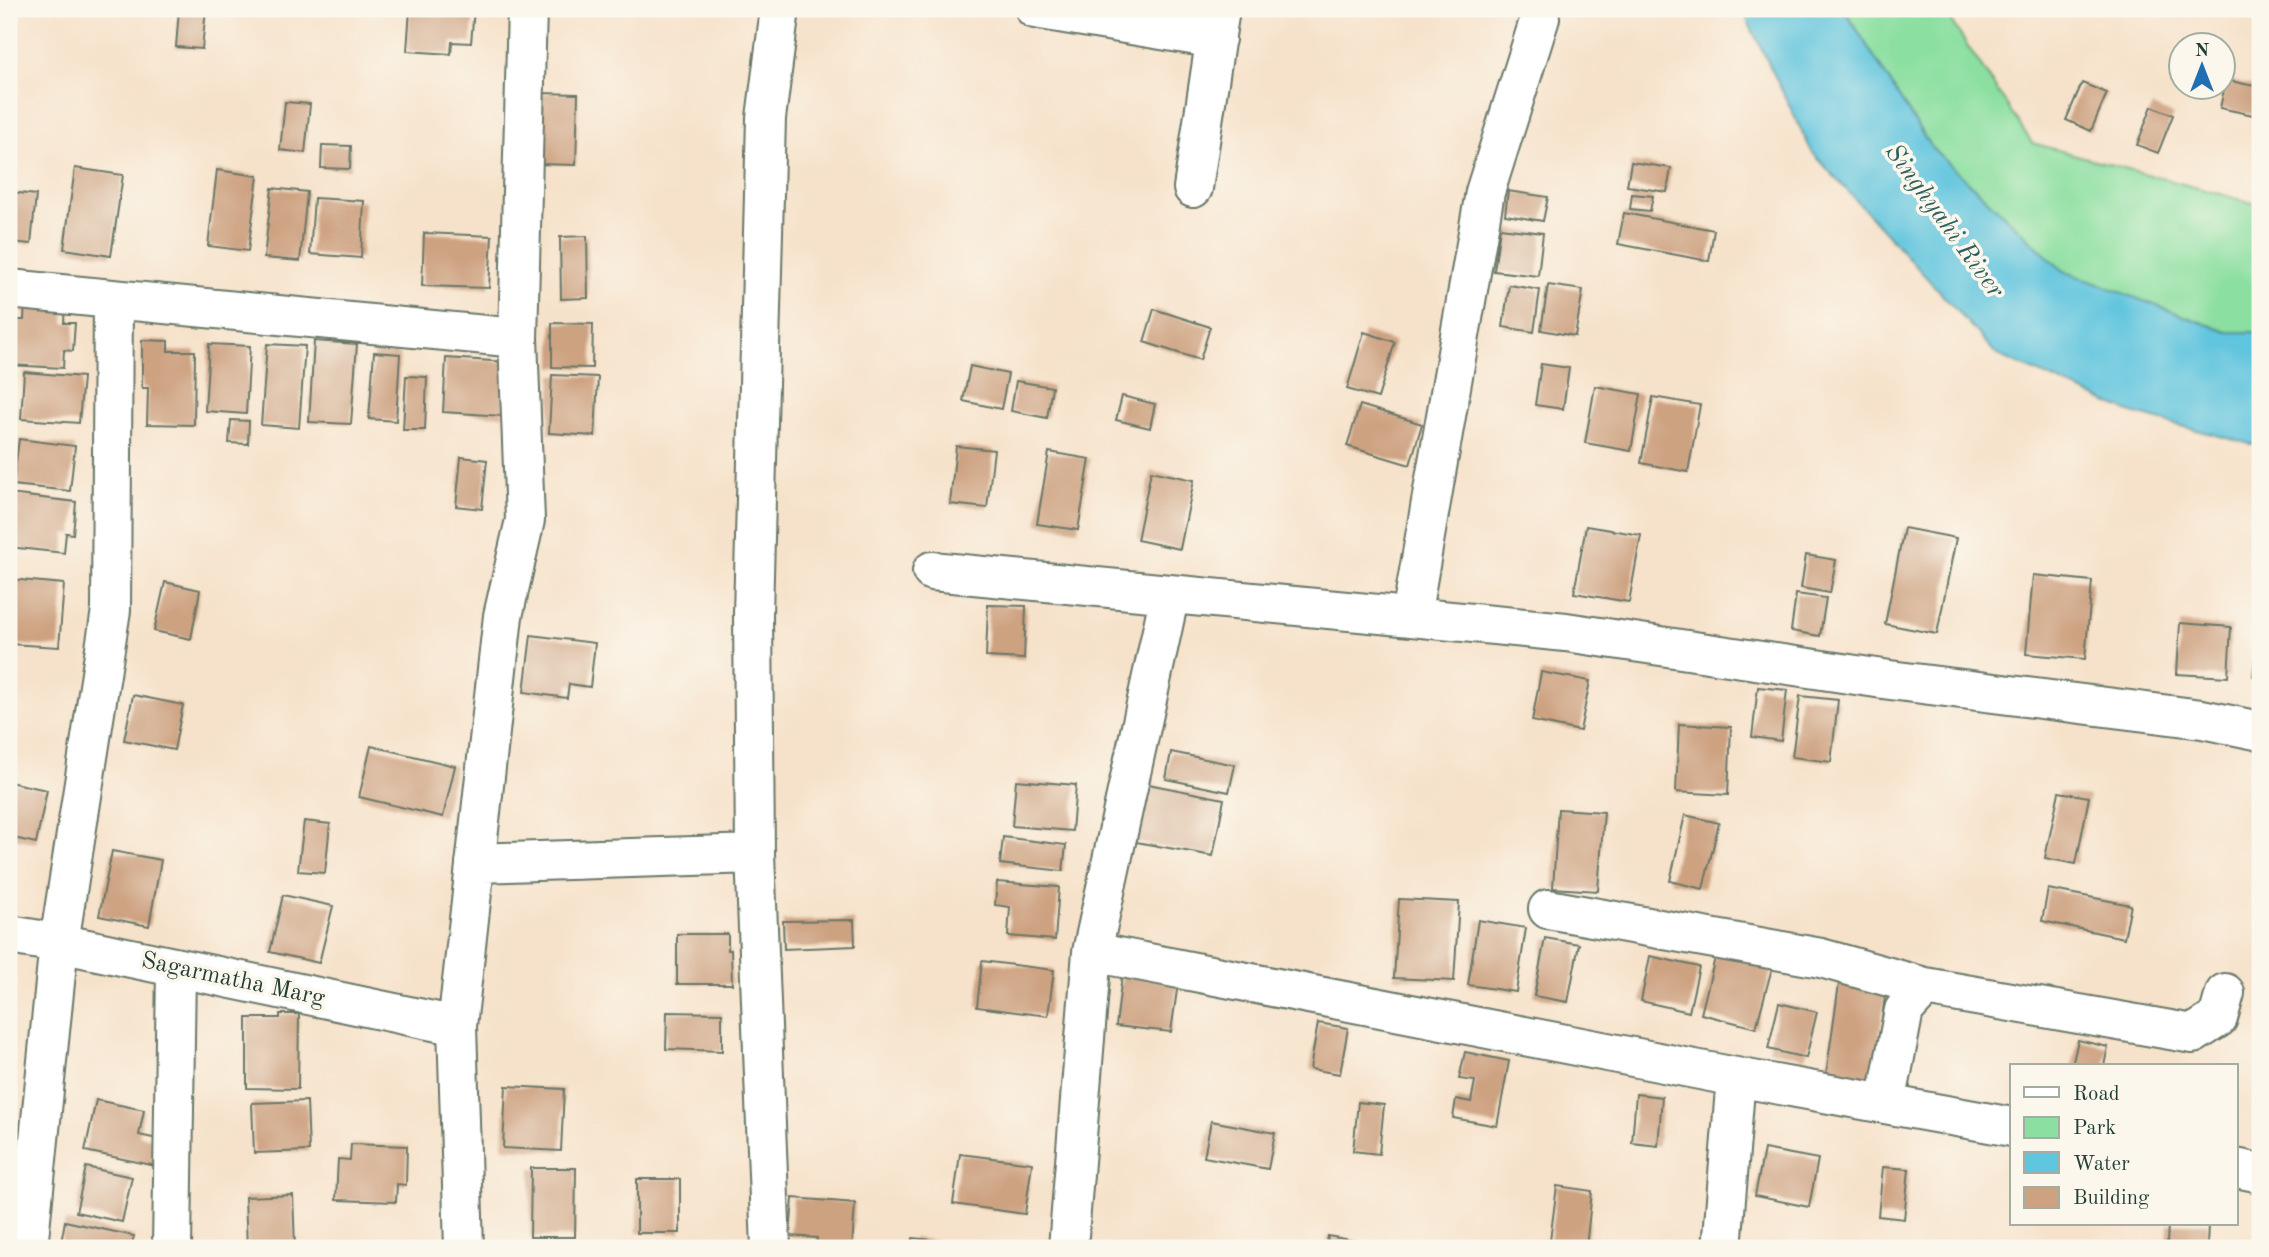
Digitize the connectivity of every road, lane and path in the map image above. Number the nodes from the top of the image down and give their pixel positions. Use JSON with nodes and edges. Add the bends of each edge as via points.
{"nodes":[{"id":1,"x":527,"y":9,"type":"edge"},
{"id":2,"x":780,"y":9,"type":"edge"},
{"id":3,"x":1035,"y":9,"type":"edge"},
{"id":4,"x":1540,"y":18,"type":"dead end"},
{"id":5,"x":1218,"y":24,"type":"edge"},
{"id":6,"x":1193,"y":188,"type":"dead end"},
{"id":7,"x":9,"y":289,"type":"edge"},
{"id":8,"x":113,"y":299,"type":"junction"},
{"id":9,"x":518,"y":338,"type":"junction"},
{"id":10,"x":932,"y":571,"type":"dead end"},
{"id":11,"x":1170,"y":594,"type":"junction"},
{"id":12,"x":1412,"y":617,"type":"junction"},
{"id":13,"x":2260,"y":730,"type":"edge"},
{"id":14,"x":755,"y":854,"type":"junction"},
{"id":15,"x":475,"y":863,"type":"junction"},
{"id":16,"x":1548,"y":909,"type":"dead end"},
{"id":17,"x":9,"y":935,"type":"edge"},
{"id":18,"x":59,"y":943,"type":"junction"},
{"id":19,"x":1092,"y":953,"type":"junction"},
{"id":20,"x":176,"y":969,"type":"junction"},
{"id":21,"x":1925,"y":987,"type":"junction"},
{"id":22,"x":2225,"y":993,"type":"dead end"},
{"id":23,"x":457,"y":1026,"type":"junction"},
{"id":24,"x":1736,"y":1077,"type":"junction"},
{"id":25,"x":1886,"y":1104,"type":"junction"},
{"id":26,"x":2010,"y":1127,"type":"edge"},
{"id":27,"x":2238,"y":1168,"type":"edge"},
{"id":28,"x":2260,"y":1173,"type":"edge"},
{"id":29,"x":28,"y":1248,"type":"edge"},
{"id":30,"x":172,"y":1248,"type":"edge"},
{"id":31,"x":464,"y":1248,"type":"edge"},
{"id":32,"x":771,"y":1248,"type":"edge"},
{"id":33,"x":1068,"y":1248,"type":"edge"},
{"id":34,"x":1721,"y":1248,"type":"edge"}],
"edges":[{"from":1,"to":9,"type":"street"},
{"from":2,"to":14,"type":"street","via":[[766,118],[753,614]]},
{"from":3,"to":5,"type":"street"},
{"from":4,"to":12,"type":"street","via":[[1485,192]]},
{"from":5,"to":6,"type":"street"},
{"from":7,"to":8,"type":"street"},
{"from":8,"to":9,"type":"street"},
{"from":8,"to":18,"type":"street","via":[[111,610]]},
{"from":9,"to":15,"type":"street","via":[[525,520],[503,616]]},
{"from":10,"to":11,"type":"street"},
{"from":11,"to":12,"type":"street"},
{"from":11,"to":19,"type":"street"},
{"from":12,"to":13,"type":"street","via":[[1566,632]]},
{"from":14,"to":15,"type":"street"},
{"from":14,"to":32,"type":"street"},
{"from":15,"to":23,"type":"street"},
{"from":16,"to":21,"type":"street","via":[[1821,958]]},
{"from":17,"to":18,"type":"street","name":"Sagarmatha Marg"},
{"from":18,"to":20,"type":"street","name":"Sagarmatha Marg"},
{"from":18,"to":29,"type":"street"},
{"from":19,"to":24,"type":"street"},
{"from":19,"to":33,"type":"street"},
{"from":20,"to":23,"type":"street","name":"Sagarmatha Marg"},
{"from":20,"to":30,"type":"street"},
{"from":21,"to":22,"type":"street","via":[[2193,1034],[2218,1018]]},
{"from":21,"to":25,"type":"street","via":[[1904,1010]]},
{"from":23,"to":31,"type":"street"},
{"from":24,"to":25,"type":"street"},
{"from":24,"to":34,"type":"street"},
{"from":25,"to":26,"type":"street"},
{"from":27,"to":28,"type":"street"}]}
